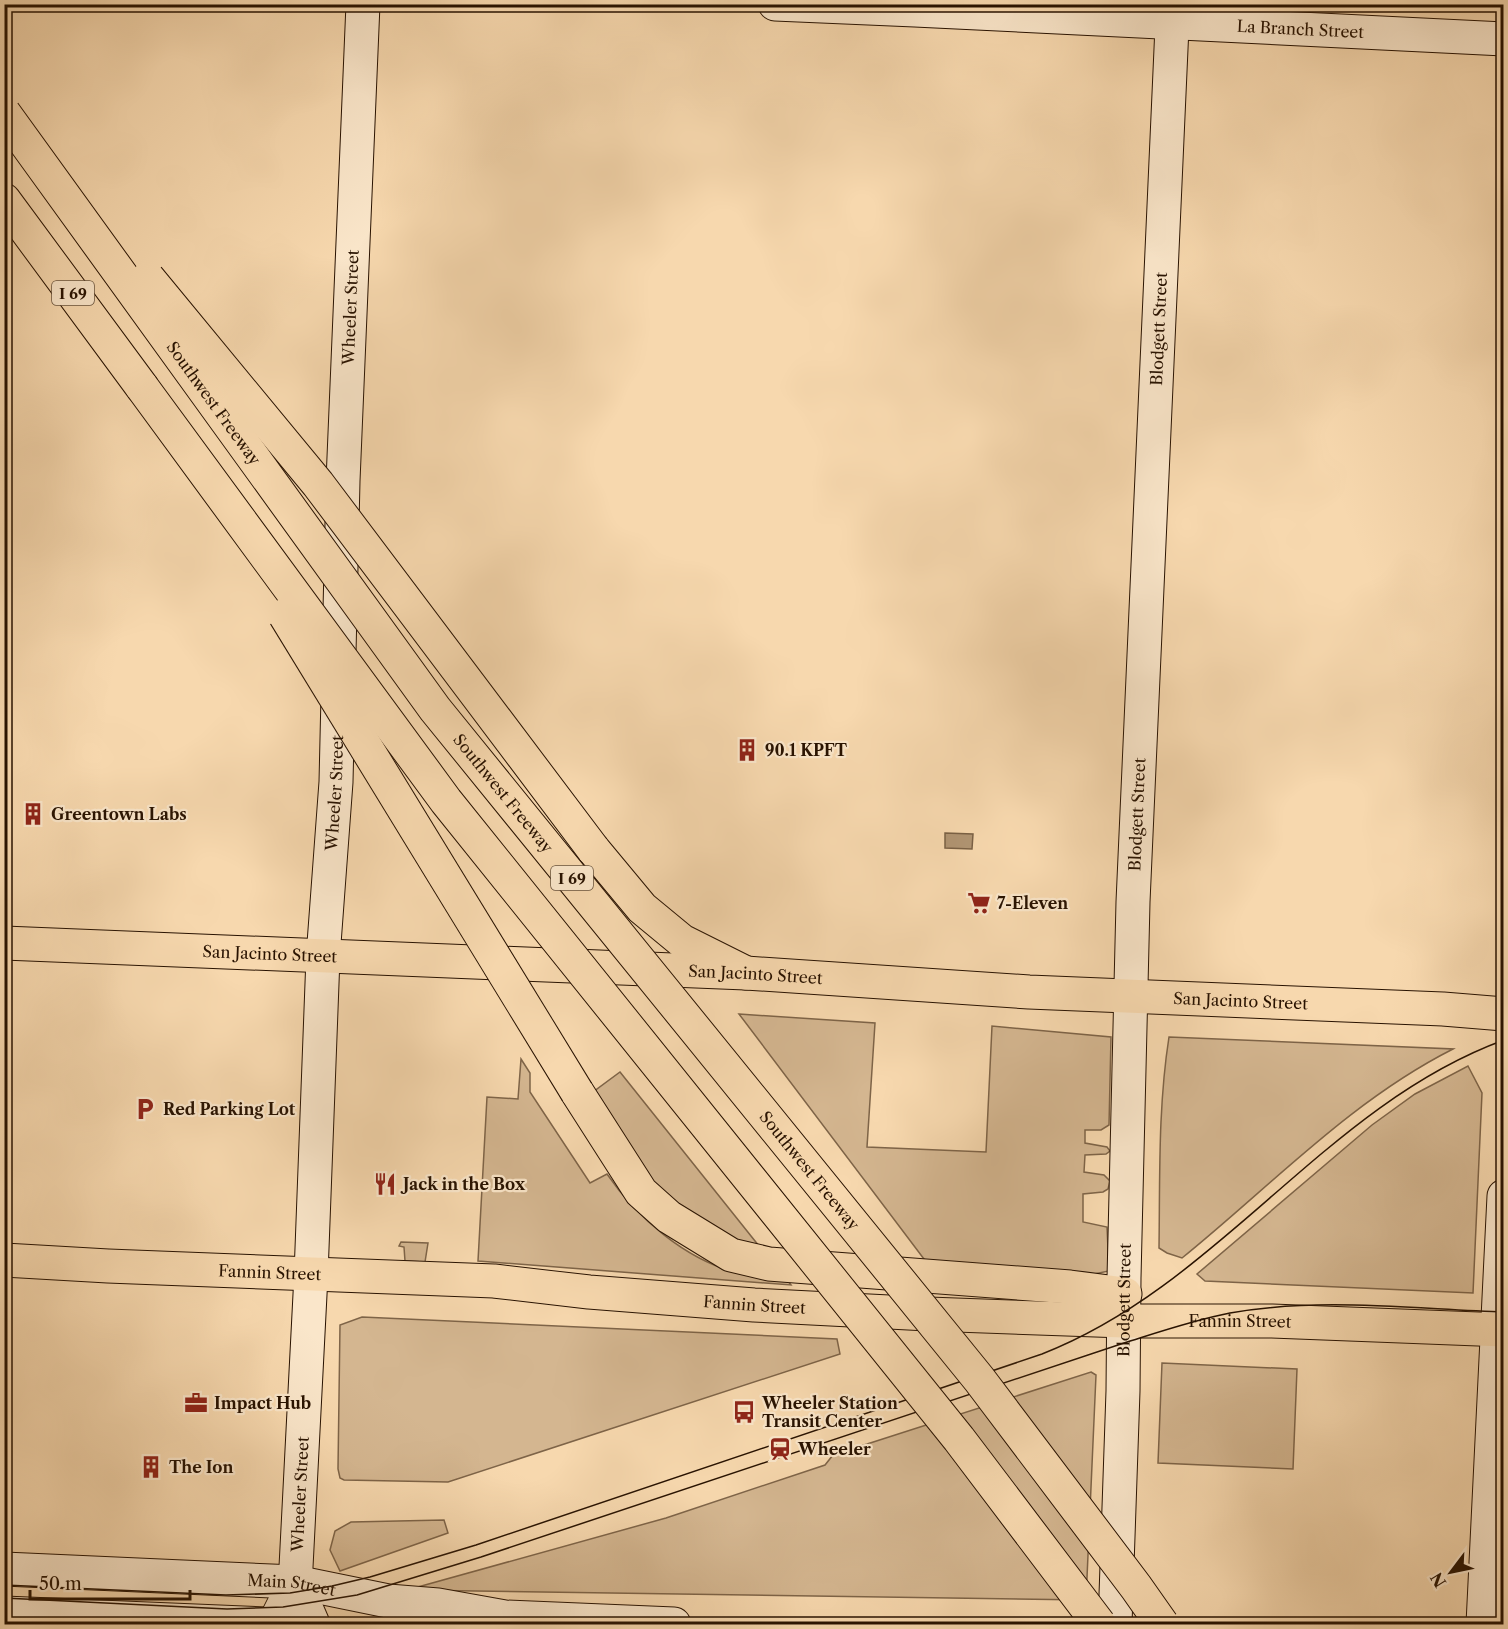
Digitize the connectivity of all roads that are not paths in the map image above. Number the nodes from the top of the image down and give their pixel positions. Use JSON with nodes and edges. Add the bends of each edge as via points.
{"nodes":[{"id":1,"x":363,"y":4,"type":"edge"},
{"id":2,"x":775,"y":4,"type":"edge"},
{"id":3,"x":1172,"y":14,"type":"edge"},
{"id":4,"x":1503,"y":39,"type":"edge"},
{"id":5,"x":4,"y":103,"type":"edge"},
{"id":6,"x":4,"y":113,"type":"edge"},
{"id":7,"x":4,"y":200,"type":"edge"},
{"id":8,"x":142,"y":387,"type":"junction"},
{"id":9,"x":4,"y":943,"type":"edge"},
{"id":10,"x":323,"y":957,"type":"junction"},
{"id":11,"x":747,"y":972,"type":"junction"},
{"id":12,"x":1131,"y":996,"type":"junction"},
{"id":13,"x":1503,"y":1014,"type":"edge"},
{"id":14,"x":1503,"y":1196,"type":"edge"},
{"id":15,"x":4,"y":1260,"type":"edge"},
{"id":16,"x":311,"y":1275,"type":"junction"},
{"id":17,"x":1124,"y":1307,"type":"junction"},
{"id":18,"x":1500,"y":1330,"type":"edge"},
{"id":19,"x":4,"y":1569,"type":"edge"},
{"id":20,"x":295,"y":1582,"type":"junction"},
{"id":21,"x":4,"y":1613,"type":"edge"},
{"id":22,"x":498,"y":1621,"type":"edge"},
{"id":23,"x":267,"y":1624,"type":"edge"},
{"id":24,"x":274,"y":1624,"type":"edge"},
{"id":25,"x":313,"y":1624,"type":"edge"},
{"id":26,"x":674,"y":1624,"type":"edge"},
{"id":27,"x":1099,"y":1624,"type":"edge"},
{"id":28,"x":1115,"y":1624,"type":"edge"},
{"id":29,"x":1162,"y":1624,"type":"edge"},
{"id":30,"x":1483,"y":1624,"type":"edge"}],
"edges":[{"from":1,"to":10,"type":"main road","name":"Wheeler Street","via":[[345,412],[336,776]]},
{"from":2,"to":3,"type":"main road","name":"La Branch Street"},
{"from":3,"to":4,"type":"main road","name":"La Branch Street"},
{"from":3,"to":12,"type":"main road","name":"Blodgett Street"},
{"from":5,"to":11,"type":"main road","bridge":true,"via":[[318,484],[593,849],[642,908],[682,941]]},
{"from":6,"to":29,"type":"main road","name":"Southwest Freeway","number":"I 69","bridge":true,"via":[[435,709],[979,1379]]},
{"from":7,"to":8,"type":"main road","number":"I 69"},
{"from":8,"to":17,"type":"main road","bridge":true,"via":[[642,1192],[669,1217],[731,1254],[769,1264],[1070,1287]]},
{"from":8,"to":27,"type":"main road","number":"I 69","bridge":true,"via":[[446,801],[952,1430]]},
{"from":9,"to":10,"type":"main road","name":"San Jacinto Street"},
{"from":10,"to":11,"type":"main road","name":"San Jacinto Street"},
{"from":10,"to":16,"type":"main road","name":"Wheeler Street"},
{"from":11,"to":12,"type":"main road","name":"San Jacinto Street"},
{"from":12,"to":13,"type":"main road","name":"San Jacinto Street"},
{"from":12,"to":17,"type":"main road","name":"Blodgett Street"},
{"from":14,"to":18,"type":"main road"},
{"from":15,"to":16,"type":"main road","name":"Fannin Street"},
{"from":16,"to":17,"type":"main road","name":"Fannin Street","via":[[494,1281],[589,1292],[917,1314]]},
{"from":16,"to":20,"type":"main road","name":"Wheeler Street"},
{"from":17,"to":18,"type":"main road","name":"Fannin Street","via":[[1181,1321]]},
{"from":17,"to":28,"type":"main road","name":"Blodgett Street"},
{"from":18,"to":30,"type":"main road"},
{"from":19,"to":20,"type":"main road","name":"Main Street"},
{"from":20,"to":22,"type":"main road","name":"Main Street","via":[[388,1601],[461,1608]]},
{"from":20,"to":24,"type":"main road"},
{"from":20,"to":25,"type":"main road"},
{"from":21,"to":23,"type":"main road"},
{"from":22,"to":26,"type":"main road","name":"Main Street"}]}
